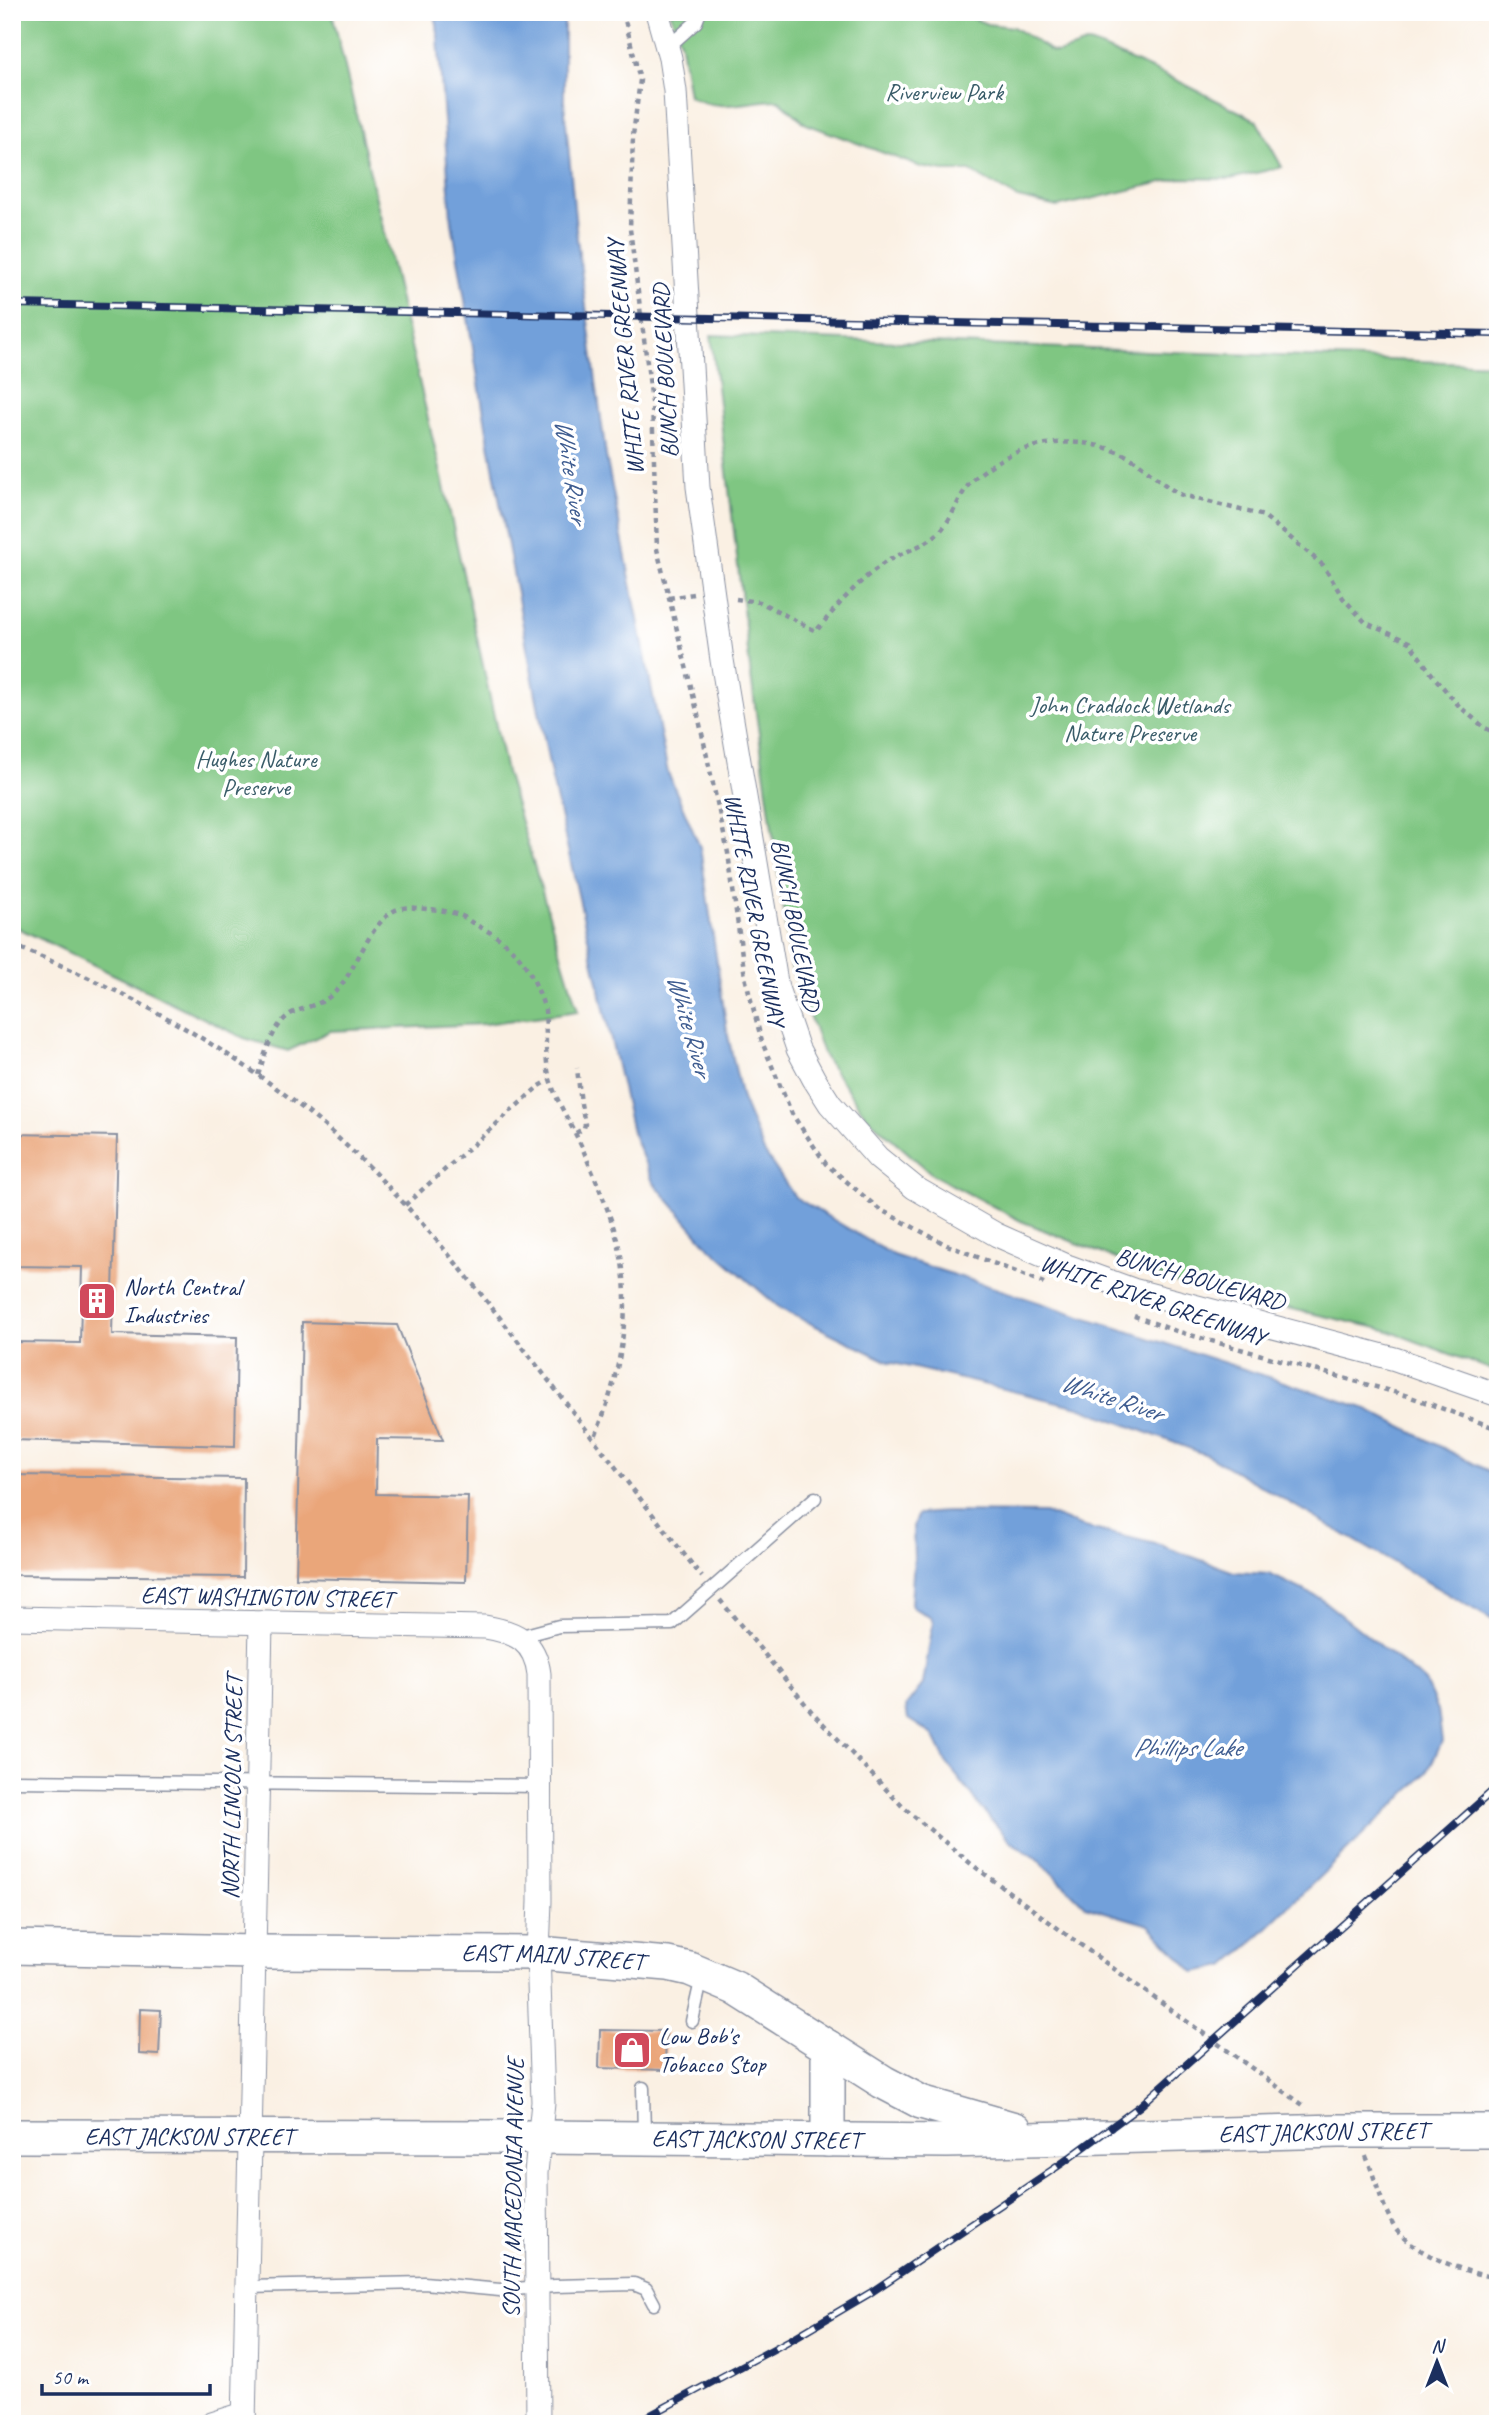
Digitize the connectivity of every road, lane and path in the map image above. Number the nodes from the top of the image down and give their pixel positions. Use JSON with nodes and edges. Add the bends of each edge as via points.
{"nodes":[{"id":1,"x":623,"y":12,"type":"edge"},
{"id":2,"x":657,"y":12,"type":"edge"},
{"id":3,"x":700,"y":12,"type":"edge"},
{"id":4,"x":667,"y":48,"type":"junction"},
{"id":5,"x":713,"y":596,"type":"junction"},
{"id":6,"x":669,"y":598,"type":"junction"},
{"id":7,"x":1498,"y":734,"type":"edge"},
{"id":8,"x":12,"y":945,"type":"edge"},
{"id":9,"x":577,"y":1068,"type":"dead end"},
{"id":10,"x":258,"y":1075,"type":"junction"},
{"id":11,"x":550,"y":1080,"type":"junction"},
{"id":12,"x":576,"y":1133,"type":"junction"},
{"id":13,"x":405,"y":1205,"type":"junction"},
{"id":14,"x":1045,"y":1283,"type":"dead end"},
{"id":15,"x":1128,"y":1314,"type":"dead end"},
{"id":16,"x":1498,"y":1395,"type":"edge"},
{"id":17,"x":1498,"y":1429,"type":"edge"},
{"id":18,"x":594,"y":1440,"type":"junction"},
{"id":19,"x":815,"y":1498,"type":"dead end"},
{"id":20,"x":712,"y":1589,"type":"junction"},
{"id":21,"x":12,"y":1618,"type":"edge"},
{"id":22,"x":261,"y":1623,"type":"junction"},
{"id":23,"x":518,"y":1637,"type":"junction"},
{"id":24,"x":12,"y":1782,"type":"edge"},
{"id":25,"x":258,"y":1785,"type":"junction"},
{"id":26,"x":540,"y":1786,"type":"junction"},
{"id":27,"x":12,"y":1947,"type":"edge"},
{"id":28,"x":254,"y":1952,"type":"junction"},
{"id":29,"x":538,"y":1953,"type":"junction"},
{"id":30,"x":703,"y":1974,"type":"junction"},
{"id":31,"x":692,"y":2021,"type":"dead end"},
{"id":32,"x":828,"y":2047,"type":"junction"},
{"id":33,"x":643,"y":2088,"type":"dead end"},
{"id":34,"x":1338,"y":2131,"type":"junction"},
{"id":35,"x":1498,"y":2131,"type":"edge"},
{"id":36,"x":12,"y":2136,"type":"edge"},
{"id":37,"x":250,"y":2137,"type":"junction"},
{"id":38,"x":540,"y":2137,"type":"junction"},
{"id":39,"x":1052,"y":2137,"type":"junction"},
{"id":40,"x":644,"y":2138,"type":"junction"},
{"id":41,"x":828,"y":2140,"type":"junction"},
{"id":42,"x":1498,"y":2278,"type":"edge"},
{"id":43,"x":247,"y":2287,"type":"junction"},
{"id":44,"x":537,"y":2287,"type":"junction"},
{"id":45,"x":654,"y":2304,"type":"dead end"},
{"id":46,"x":244,"y":2419,"type":"edge"},
{"id":47,"x":212,"y":2424,"type":"edge"},
{"id":48,"x":538,"y":2424,"type":"edge"}],
"edges":[{"from":1,"to":6,"type":"path","name":"WHITE RIVER GREENWAY","via":[[640,80],[630,229],[652,402],[657,549]]},
{"from":2,"to":4,"type":"street","name":"BUNCH BOULEVARD"},
{"from":3,"to":4,"type":"lane","via":[[696,22]]},
{"from":4,"to":5,"type":"street","name":"BUNCH BOULEVARD","via":[[678,132],[698,487]]},
{"from":5,"to":6,"type":"path","via":[[697,593]]},
{"from":5,"to":7,"type":"path","via":[[760,602],[816,631],[853,588],[881,565],[936,535],[973,479],[987,468],[1028,447],[1082,443],[1128,456],[1182,495],[1264,516],[1323,565],[1343,598],[1366,623],[1409,642],[1460,707]]},
{"from":5,"to":16,"type":"street","name":"BUNCH BOULEVARD","via":[[782,1007],[814,1079],[878,1158],[954,1212],[1067,1266],[1133,1290],[1395,1359]]},
{"from":6,"to":14,"type":"path","name":"WHITE RIVER GREENWAY","via":[[728,853],[744,976],[762,1042],[792,1114],[826,1164],[879,1209],[947,1245]]},
{"from":8,"to":10,"type":"path","via":[[115,990]]},
{"from":9,"to":12,"type":"path","via":[[585,1124]]},
{"from":10,"to":11,"type":"path","via":[[283,1018],[331,996],[381,923],[404,907],[463,916],[513,950],[529,972],[545,1010]]},
{"from":10,"to":13,"type":"path","via":[[311,1115]]},
{"from":11,"to":12,"type":"path"},
{"from":11,"to":13,"type":"path"},
{"from":12,"to":18,"type":"path","via":[[619,1247],[624,1289],[616,1375]]},
{"from":13,"to":18,"type":"path","via":[[469,1277]]},
{"from":15,"to":17,"type":"path","name":"WHITE RIVER GREENWAY","via":[[1408,1396]]},
{"from":18,"to":20,"type":"path"},
{"from":19,"to":20,"type":"lane"},
{"from":20,"to":23,"type":"lane","via":[[672,1624],[559,1626]]},
{"from":20,"to":34,"type":"path","via":[[812,1712],[904,1808],[1067,1936]]},
{"from":21,"to":22,"type":"street","name":"EAST WASHINGTON STREET"},
{"from":22,"to":23,"type":"street","name":"EAST WASHINGTON STREET","via":[[485,1628]]},
{"from":22,"to":25,"type":"street","name":"NORTH LINCOLN STREET"},
{"from":23,"to":26,"type":"street","name":"SOUTH MACEDONIA AVENUE","via":[[537,1663]]},
{"from":24,"to":25,"type":"lane"},
{"from":25,"to":26,"type":"lane"},
{"from":25,"to":28,"type":"street","name":"NORTH LINCOLN STREET"},
{"from":26,"to":29,"type":"street","name":"SOUTH MACEDONIA AVENUE"},
{"from":27,"to":28,"type":"main road","name":"EAST MAIN STREET"},
{"from":28,"to":29,"type":"main road","name":"EAST MAIN STREET"},
{"from":28,"to":37,"type":"street","name":"NORTH LINCOLN STREET"},
{"from":29,"to":30,"type":"main road","name":"EAST MAIN STREET","via":[[668,1964]]},
{"from":29,"to":38,"type":"street","name":"SOUTH MACEDONIA AVENUE"},
{"from":30,"to":31,"type":"lane"},
{"from":30,"to":32,"type":"main road","name":"EAST MAIN STREET","via":[[735,1988]]},
{"from":32,"to":39,"type":"main road","name":"EAST MAIN STREET","via":[[921,2102]]},
{"from":32,"to":41,"type":"main road"},
{"from":33,"to":40,"type":"lane"},
{"from":34,"to":35,"type":"main road","name":"EAST JACKSON STREET"},
{"from":34,"to":39,"type":"main road","name":"EAST JACKSON STREET"},
{"from":34,"to":42,"type":"path","via":[[1364,2150],[1393,2226],[1413,2246],[1455,2267]]},
{"from":36,"to":37,"type":"main road","name":"EAST JACKSON STREET"},
{"from":37,"to":38,"type":"main road","name":"EAST JACKSON STREET"},
{"from":37,"to":43,"type":"street","name":"NORTH LINCOLN STREET"},
{"from":38,"to":40,"type":"main road","name":"EAST JACKSON STREET"},
{"from":38,"to":44,"type":"street","name":"SOUTH MACEDONIA AVENUE"},
{"from":39,"to":41,"type":"main road","name":"EAST JACKSON STREET"},
{"from":40,"to":41,"type":"main road","name":"EAST JACKSON STREET"},
{"from":43,"to":44,"type":"lane","via":[[424,2283],[500,2290]]},
{"from":43,"to":46,"type":"street","name":"NORTH LINCOLN STREET"},
{"from":44,"to":45,"type":"lane","via":[[634,2284],[646,2289]]},
{"from":44,"to":48,"type":"street","name":"SOUTH MACEDONIA AVENUE"},
{"from":46,"to":47,"type":"street"}]}
